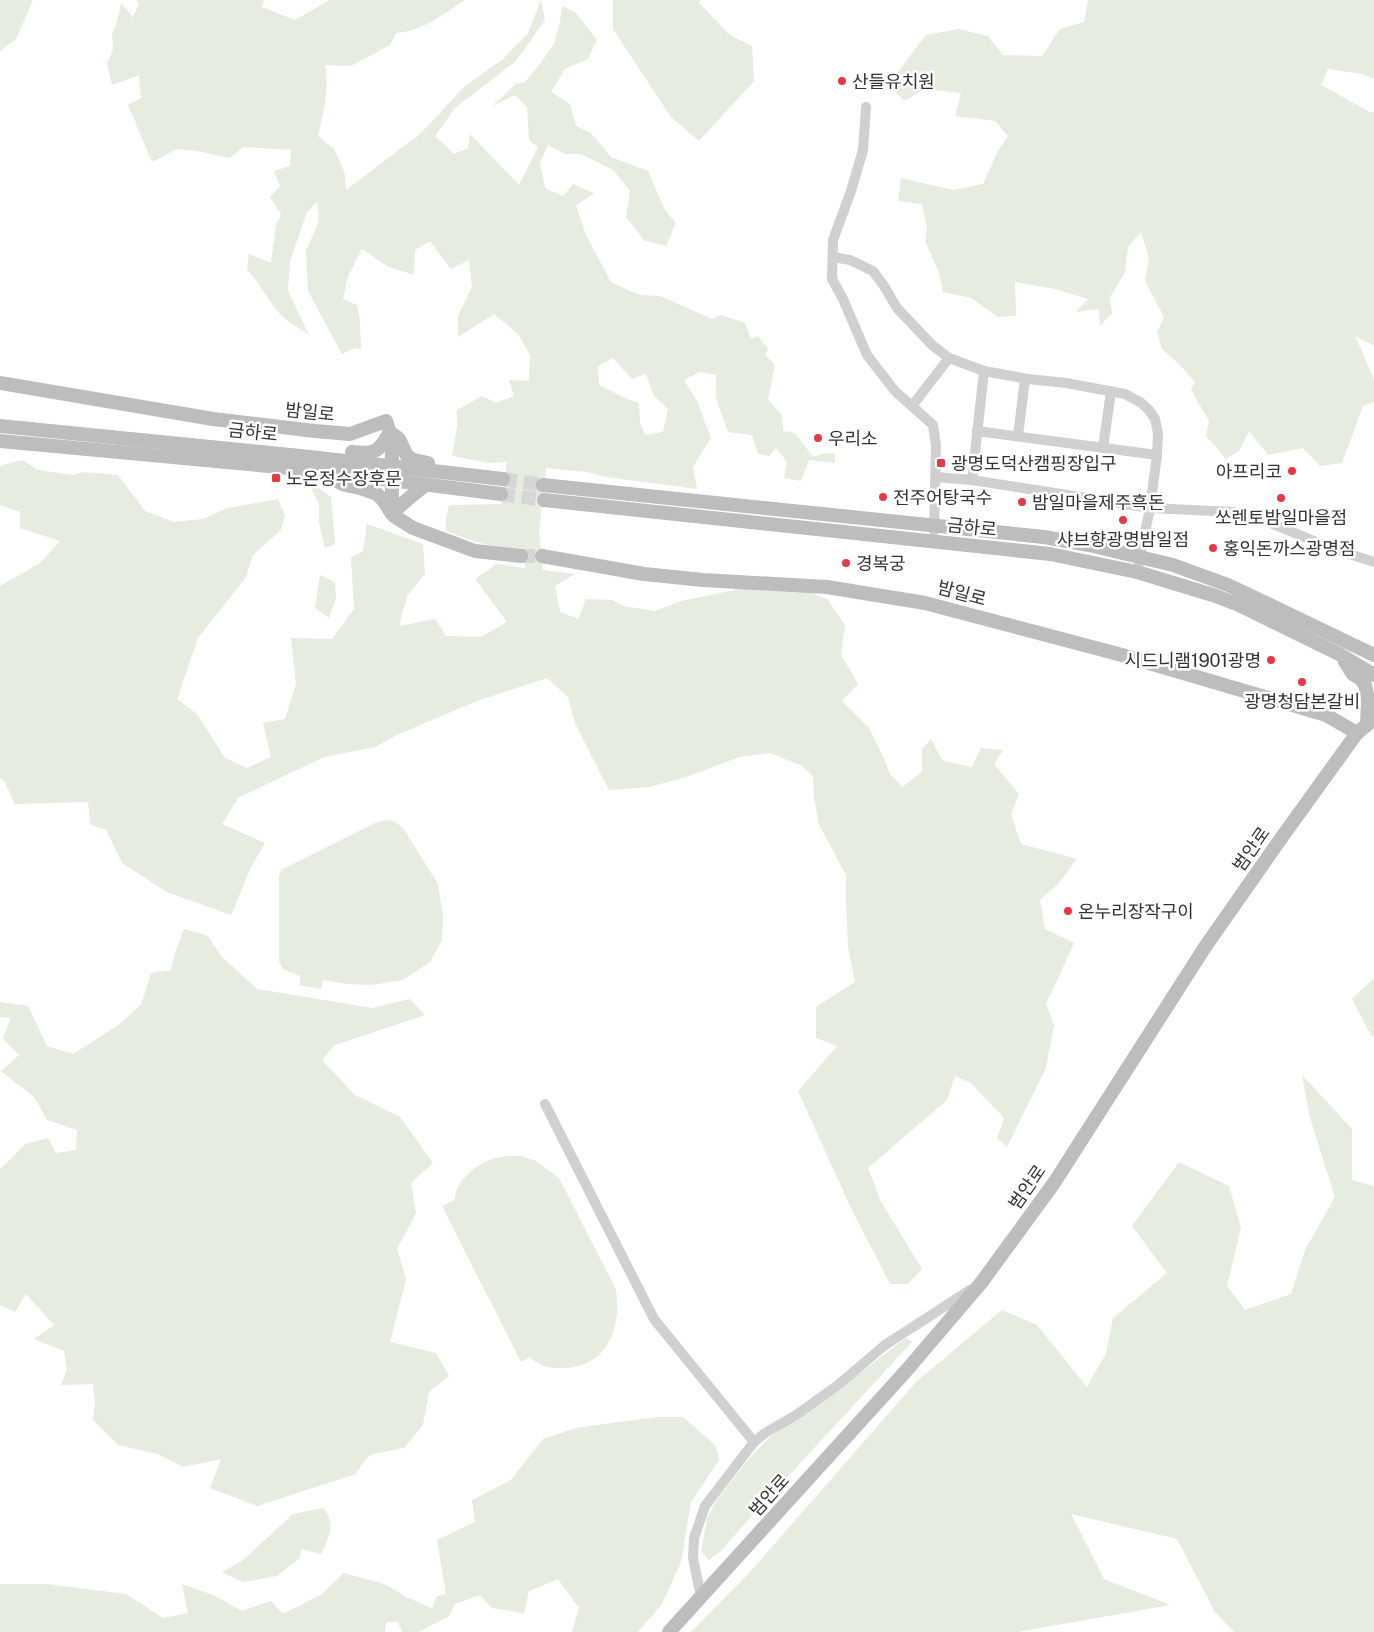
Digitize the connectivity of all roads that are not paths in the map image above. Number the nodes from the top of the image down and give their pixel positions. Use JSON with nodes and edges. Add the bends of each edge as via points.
{"nodes":[{"id":1,"x":866,"y":107,"type":"dead end"},
{"id":2,"x":833,"y":256,"type":"junction"},
{"id":3,"x":949,"y":358,"type":"junction"},
{"id":4,"x":984,"y":372,"type":"junction"},
{"id":5,"x":1025,"y":379,"type":"junction"},
{"id":6,"x":0,"y":383,"type":"edge"},
{"id":7,"x":1111,"y":391,"type":"junction"},
{"id":8,"x":912,"y":406,"type":"junction"},
{"id":9,"x":0,"y":426,"type":"edge"},
{"id":10,"x":977,"y":431,"type":"junction"},
{"id":11,"x":390,"y":432,"type":"junction"},
{"id":12,"x":1018,"y":436,"type":"junction"},
{"id":13,"x":0,"y":442,"type":"edge"},
{"id":14,"x":23,"y":444,"type":"junction"},
{"id":15,"x":1103,"y":448,"type":"junction"},
{"id":16,"x":0,"y":453,"type":"edge"},
{"id":17,"x":1157,"y":455,"type":"junction"},
{"id":18,"x":311,"y":463,"type":"junction"},
{"id":19,"x":392,"y":466,"type":"junction"},
{"id":20,"x":464,"y":475,"type":"junction"},
{"id":21,"x":936,"y":477,"type":"junction"},
{"id":22,"x":503,"y":479,"type":"tunnel mouth"},
{"id":23,"x":392,"y":480,"type":"junction"},
{"id":24,"x":972,"y":480,"type":"junction"},
{"id":25,"x":425,"y":485,"type":"junction"},
{"id":26,"x":501,"y":494,"type":"tunnel mouth"},
{"id":27,"x":1150,"y":508,"type":"junction"},
{"id":28,"x":392,"y":514,"type":"junction"},
{"id":29,"x":935,"y":526,"type":"junction"},
{"id":30,"x":933,"y":542,"type":"junction"},
{"id":31,"x":521,"y":556,"type":"tunnel mouth"},
{"id":32,"x":542,"y":556,"type":"tunnel mouth"},
{"id":33,"x":1140,"y":556,"type":"junction"},
{"id":34,"x":1374,"y":562,"type":"edge"},
{"id":35,"x":1137,"y":572,"type":"junction"},
{"id":36,"x":1371,"y":653,"type":"edge"},
{"id":37,"x":1339,"y":654,"type":"junction"},
{"id":38,"x":1374,"y":675,"type":"edge"},
{"id":39,"x":1374,"y":702,"type":"edge"},
{"id":40,"x":1368,"y":725,"type":"edge"},
{"id":41,"x":545,"y":1104,"type":"dead end"},
{"id":42,"x":981,"y":1283,"type":"junction"},
{"id":43,"x":754,"y":1442,"type":"junction"},
{"id":44,"x":701,"y":1597,"type":"junction"},
{"id":45,"x":669,"y":1632,"type":"edge"}],
"edges":[{"from":1,"to":2,"type":"street","via":[[863,150],[833,240]]},
{"from":2,"to":3,"type":"street","via":[[873,271],[897,308],[932,346]]},
{"from":2,"to":8,"type":"street","via":[[832,279],[867,355],[895,391]]},
{"from":3,"to":4,"type":"street"},
{"from":3,"to":8,"type":"street"},
{"from":4,"to":5,"type":"street"},
{"from":4,"to":10,"type":"street"},
{"from":5,"to":7,"type":"street"},
{"from":5,"to":12,"type":"street"},
{"from":6,"to":11,"type":"main road","name":"밤일로","via":[[213,419],[315,431],[350,434],[386,421]]},
{"from":7,"to":15,"type":"street"},
{"from":7,"to":17,"type":"street","via":[[1140,402],[1155,418]]},
{"from":8,"to":21,"type":"street","via":[[932,426],[936,445]]},
{"from":9,"to":18,"type":"main road","name":"금하로"},
{"from":10,"to":12,"type":"street"},
{"from":10,"to":24,"type":"street"},
{"from":11,"to":18,"type":"main road","via":[[381,447],[371,454],[338,452]]},
{"from":11,"to":19,"type":"main road"},
{"from":11,"to":20,"type":"main road","via":[[399,439],[410,458]]},
{"from":12,"to":15,"type":"street"},
{"from":13,"to":14,"type":"main road","name":"금하로"},
{"from":14,"to":16,"type":"main road"},
{"from":14,"to":18,"type":"main road","name":"금하로"},
{"from":15,"to":17,"type":"street"},
{"from":17,"to":27,"type":"street"},
{"from":18,"to":19,"type":"main road","name":"금하로"},
{"from":18,"to":23,"type":"main road","name":"금하로"},
{"from":18,"to":28,"type":"main road","via":[[346,485],[377,494]]},
{"from":19,"to":20,"type":"main road","name":"금하로"},
{"from":19,"to":23,"type":"main road"},
{"from":20,"to":22,"type":"main road","name":"금하로"},
{"from":21,"to":24,"type":"street"},
{"from":21,"to":29,"type":"street"},
{"from":23,"to":25,"type":"main road","name":"금하로"},
{"from":23,"to":28,"type":"main road"},
{"from":24,"to":27,"type":"street"},
{"from":25,"to":26,"type":"main road","name":"금하로"},
{"from":25,"to":28,"type":"main road"},
{"from":27,"to":33,"type":"street"},
{"from":27,"to":34,"type":"street","via":[[1234,512]]},
{"from":28,"to":31,"type":"main road","via":[[412,528],[475,551]]},
{"from":29,"to":30,"type":"street"},
{"from":29,"to":30,"type":"main road","name":"금하로","via":[[544,493]]},
{"from":29,"to":33,"type":"main road","name":"금하로","via":[[1044,537]]},
{"from":30,"to":35,"type":"main road","name":"금하로","via":[[1050,554]]},
{"from":32,"to":40,"type":"main road","name":"밤일로","via":[[644,574],[827,587],[925,603]]},
{"from":33,"to":35,"type":"street"},
{"from":33,"to":36,"type":"main road","name":"금하로","via":[[1228,585]]},
{"from":35,"to":37,"type":"main road","name":"금하로","via":[[1239,605]]},
{"from":37,"to":38,"type":"main road","name":"금하로"},
{"from":37,"to":40,"type":"main road","via":[[1353,674],[1366,685]]},
{"from":39,"to":40,"type":"main road","name":"범안로"},
{"from":40,"to":42,"type":"main road","name":"범안로","via":[[1205,947],[1054,1183]]},
{"from":41,"to":43,"type":"street","via":[[654,1319]]},
{"from":42,"to":43,"type":"street","via":[[885,1346],[838,1385]]},
{"from":42,"to":44,"type":"main road","name":"범안로","via":[[906,1371]]},
{"from":43,"to":44,"type":"street","via":[[705,1506],[694,1538],[693,1558]]},
{"from":44,"to":45,"type":"main road","name":"범안로"}]}
